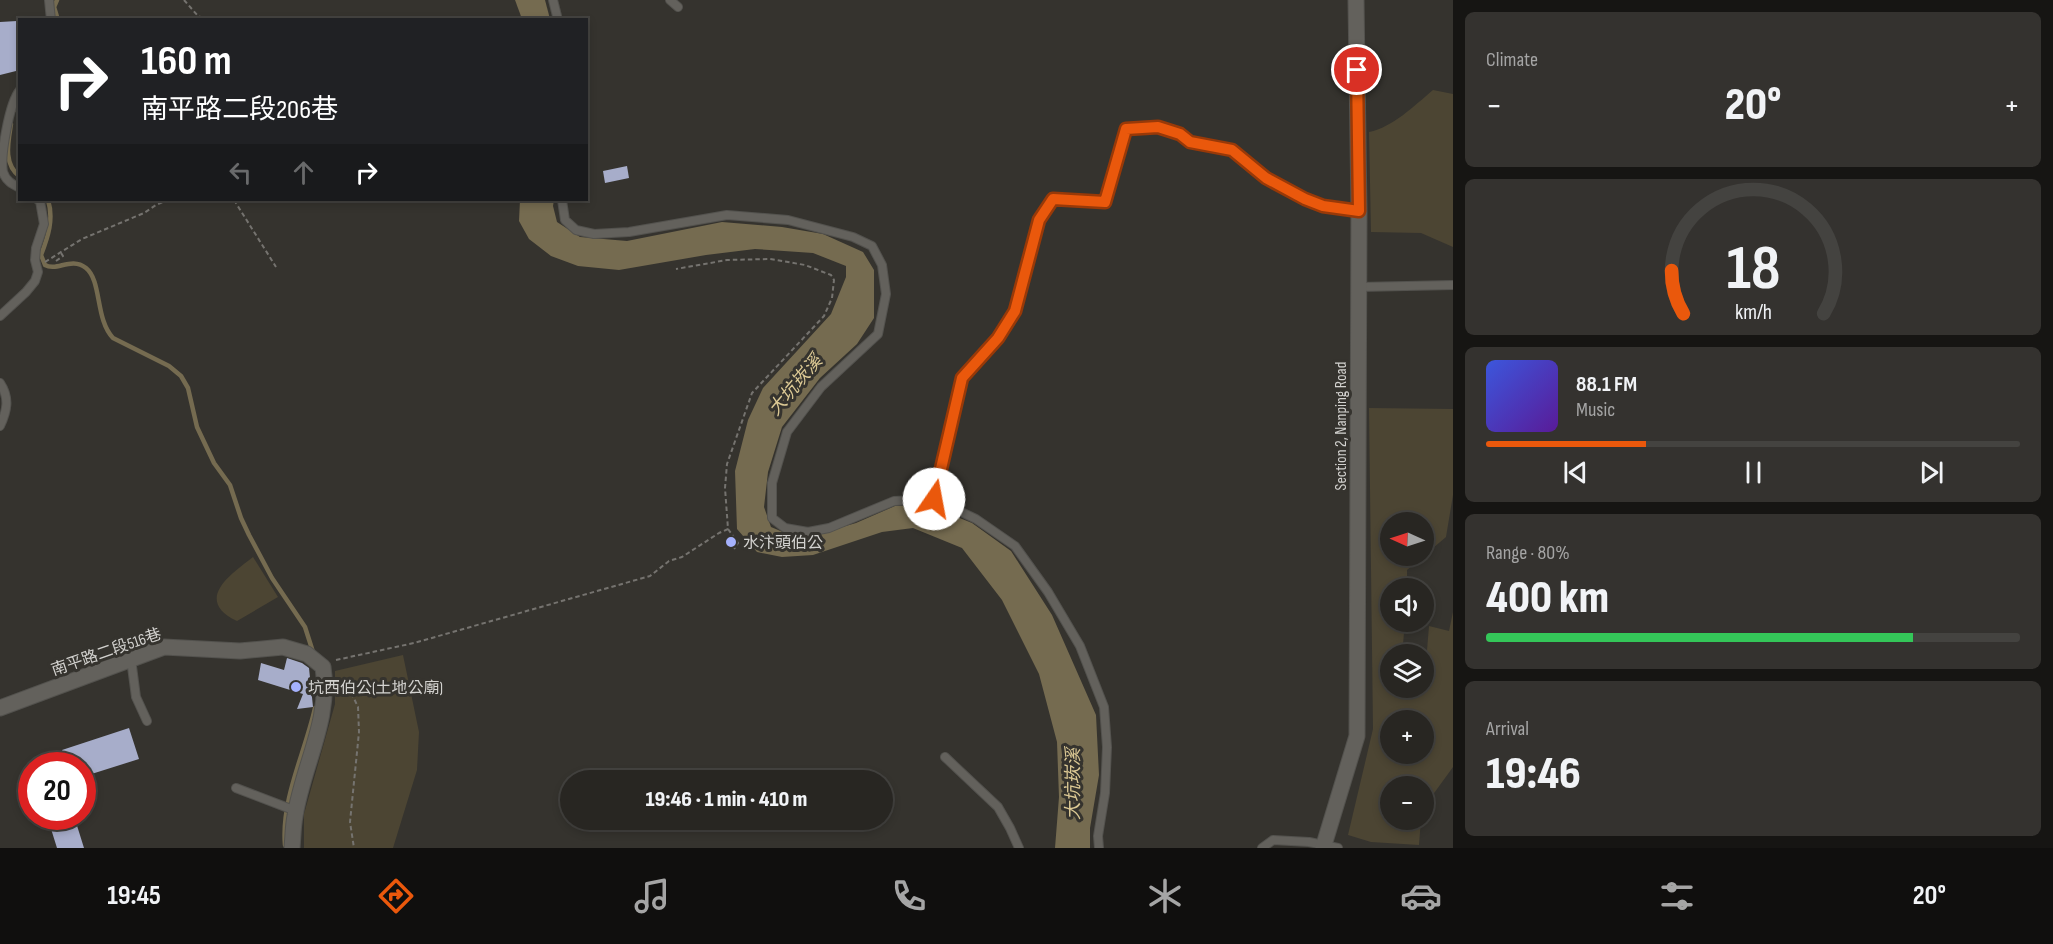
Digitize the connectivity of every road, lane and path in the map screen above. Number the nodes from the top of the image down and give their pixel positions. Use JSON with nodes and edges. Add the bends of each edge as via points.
{"nodes":[{"id":1,"x":49,"y":0,"type":"edge"},
{"id":2,"x":184,"y":0,"type":"edge"},
{"id":3,"x":553,"y":0,"type":"edge"},
{"id":4,"x":670,"y":0,"type":"edge"},
{"id":5,"x":1356,"y":0,"type":"edge"},
{"id":6,"x":678,"y":7,"type":"dead end"},
{"id":7,"x":51,"y":18,"type":"edge"},
{"id":8,"x":203,"y":18,"type":"edge"},
{"id":9,"x":558,"y":18,"type":"edge"},
{"id":10,"x":18,"y":93,"type":"edge"},
{"id":11,"x":18,"y":187,"type":"edge"},
{"id":12,"x":40,"y":201,"type":"edge"},
{"id":13,"x":198,"y":201,"type":"edge"},
{"id":14,"x":235,"y":201,"type":"edge"},
{"id":15,"x":562,"y":201,"type":"edge"},
{"id":16,"x":1359,"y":211,"type":"junction"},
{"id":17,"x":61,"y":253,"type":"junction"},
{"id":18,"x":51,"y":259,"type":"dead end"},
{"id":19,"x":56,"y":261,"type":"dead end"},
{"id":20,"x":276,"y":267,"type":"dead end"},
{"id":21,"x":676,"y":269,"type":"dead end"},
{"id":22,"x":1453,"y":285,"type":"edge"},
{"id":23,"x":1359,"y":287,"type":"junction"},
{"id":24,"x":0,"y":316,"type":"edge"},
{"id":25,"x":0,"y":383,"type":"edge"},
{"id":26,"x":0,"y":426,"type":"edge"},
{"id":27,"x":934,"y":499,"type":"junction"},
{"id":28,"x":728,"y":529,"type":"junction"},
{"id":29,"x":734,"y":549,"type":"dead end"},
{"id":30,"x":131,"y":659,"type":"junction"},
{"id":31,"x":319,"y":666,"type":"junction"},
{"id":32,"x":0,"y":708,"type":"edge"},
{"id":33,"x":147,"y":721,"type":"dead end"},
{"id":34,"x":945,"y":757,"type":"dead end"},
{"id":35,"x":236,"y":788,"type":"dead end"},
{"id":36,"x":296,"y":810,"type":"junction"},
{"id":37,"x":1327,"y":847,"type":"edge"},
{"id":38,"x":292,"y":848,"type":"edge"},
{"id":39,"x":354,"y":848,"type":"edge"},
{"id":40,"x":1019,"y":848,"type":"edge"},
{"id":41,"x":1099,"y":848,"type":"edge"},
{"id":42,"x":1262,"y":848,"type":"edge"}],
"edges":[{"from":1,"to":7,"type":"lane"},
{"from":2,"to":8,"type":"path"},
{"from":3,"to":9,"type":"lane"},
{"from":4,"to":6,"type":"lane"},
{"from":5,"to":16,"type":"street","name":"Section 2, Nanping Road"},
{"from":10,"to":11,"type":"lane","via":[[10,105],[1,158],[2,171],[10,184]]},
{"from":12,"to":24,"type":"lane","via":[[44,224],[36,248],[35,281]]},
{"from":13,"to":17,"type":"path","via":[[156,205],[82,239]]},
{"from":14,"to":20,"type":"path"},
{"from":15,"to":27,"type":"lane","via":[[565,220],[576,230],[594,234],[727,215],[788,220],[872,246],[882,265],[886,294],[878,334],[821,387],[787,432],[772,483],[772,518],[785,528],[808,532],[829,528],[894,501]]},
{"from":16,"to":23,"type":"street","name":"Section 2, Nanping Road"},
{"from":16,"to":27,"type":"lane","via":[[1305,199],[1266,178],[1232,150],[1190,142],[1158,127],[1126,129],[1105,202],[1053,199],[1039,220],[1015,311],[998,338],[962,378]]},
{"from":17,"to":18,"type":"path"},
{"from":17,"to":19,"type":"path","via":[[63,256]]},
{"from":21,"to":28,"type":"path","via":[[727,260],[770,259],[805,265],[831,275],[834,280],[824,316],[752,393],[727,464]]},
{"from":22,"to":23,"type":"lane"},
{"from":23,"to":37,"type":"street","name":"Section 2, Nanping Road","via":[[1357,736]]},
{"from":25,"to":26,"type":"lane","via":[[5,390],[7,412]]},
{"from":27,"to":41,"type":"lane","via":[[976,519],[1016,546],[1080,646],[1104,707],[1107,747]]},
{"from":28,"to":29,"type":"path","via":[[738,543]]},
{"from":28,"to":31,"type":"path","via":[[669,561],[650,576]]},
{"from":30,"to":31,"type":"street","name":"南平路二段516巷","via":[[164,647],[240,651],[283,647]]},
{"from":30,"to":32,"type":"street","name":"南平路二段516巷"},
{"from":30,"to":33,"type":"lane","via":[[136,697]]},
{"from":31,"to":36,"type":"street","via":[[324,711]]},
{"from":31,"to":39,"type":"path","via":[[349,688],[358,707],[350,822]]},
{"from":34,"to":40,"type":"lane","via":[[998,807]]},
{"from":35,"to":36,"type":"lane"},
{"from":36,"to":38,"type":"street"},
{"from":37,"to":42,"type":"lane","via":[[1273,840]]}]}
